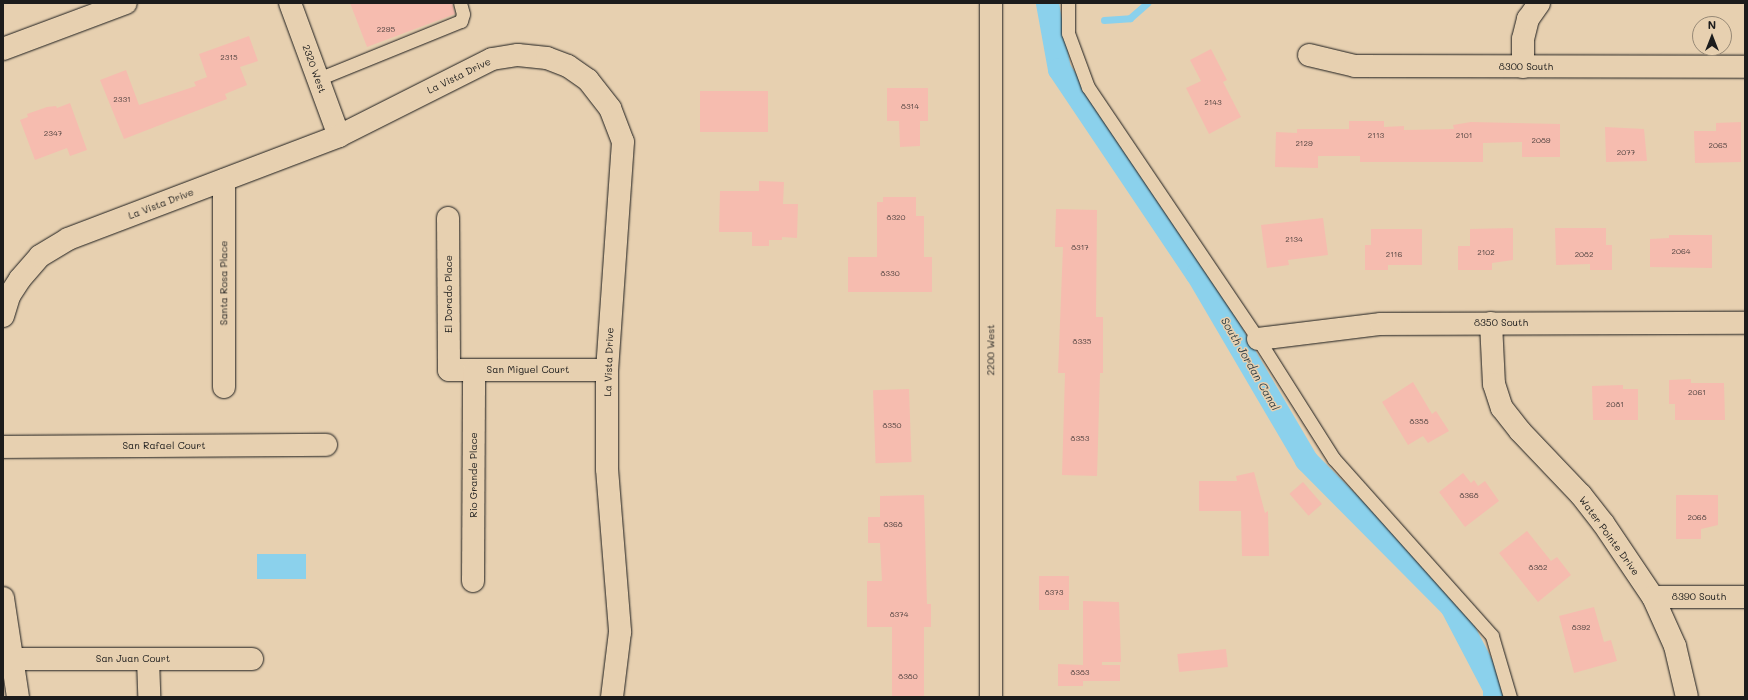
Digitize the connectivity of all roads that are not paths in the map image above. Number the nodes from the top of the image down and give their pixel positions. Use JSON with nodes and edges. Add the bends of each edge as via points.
{"nodes":[{"id":1,"x":126,"y":3,"type":"edge"},
{"id":2,"x":290,"y":3,"type":"edge"},
{"id":3,"x":460,"y":3,"type":"edge"},
{"id":4,"x":992,"y":3,"type":"edge"},
{"id":5,"x":1068,"y":3,"type":"edge"},
{"id":6,"x":1539,"y":3,"type":"edge"},
{"id":7,"x":3,"y":49,"type":"edge"},
{"id":8,"x":1309,"y":55,"type":"dead end"},
{"id":9,"x":1523,"y":67,"type":"junction"},
{"id":10,"x":1745,"y":67,"type":"edge"},
{"id":11,"x":318,"y":79,"type":"junction"},
{"id":12,"x":339,"y":136,"type":"junction"},
{"id":13,"x":224,"y":180,"type":"junction"},
{"id":14,"x":448,"y":218,"type":"dead end"},
{"id":15,"x":3,"y":316,"type":"edge"},
{"id":16,"x":1491,"y":323,"type":"junction"},
{"id":17,"x":1745,"y":323,"type":"edge"},
{"id":18,"x":1258,"y":339,"type":"junction"},
{"id":19,"x":449,"y":370,"type":"joint"},
{"id":20,"x":474,"y":370,"type":"junction"},
{"id":21,"x":607,"y":370,"type":"junction"},
{"id":22,"x":224,"y":387,"type":"dead end"},
{"id":23,"x":326,"y":445,"type":"dead end"},
{"id":24,"x":3,"y":447,"type":"edge"},
{"id":25,"x":473,"y":581,"type":"dead end"},
{"id":26,"x":1652,"y":597,"type":"junction"},
{"id":27,"x":1745,"y":597,"type":"edge"},
{"id":28,"x":3,"y":598,"type":"edge"},
{"id":29,"x":14,"y":659,"type":"junction"},
{"id":30,"x":148,"y":659,"type":"junction"},
{"id":31,"x":252,"y":659,"type":"dead end"},
{"id":32,"x":18,"y":697,"type":"edge"},
{"id":33,"x":149,"y":697,"type":"edge"},
{"id":34,"x":612,"y":697,"type":"edge"},
{"id":35,"x":991,"y":697,"type":"edge"},
{"id":36,"x":1510,"y":697,"type":"edge"},
{"id":37,"x":1688,"y":697,"type":"edge"}],
"edges":[{"from":1,"to":7,"type":"street"},
{"from":2,"to":11,"type":"street","name":"2320 West"},
{"from":3,"to":11,"type":"lane","via":[[463,14],[461,21]]},
{"from":4,"to":35,"type":"street","name":"2200 West"},
{"from":5,"to":18,"type":"lane","via":[[1068,33],[1088,87]]},
{"from":6,"to":9,"type":"street","via":[[1528,19],[1523,39]]},
{"from":8,"to":9,"type":"street","name":"8300 South","via":[[1355,66]]},
{"from":9,"to":10,"type":"street","name":"8300 South"},
{"from":11,"to":12,"type":"street","name":"2320 West"},
{"from":12,"to":13,"type":"street","name":"La Vista Drive"},
{"from":12,"to":21,"type":"street","name":"La Vista Drive","via":[[492,59],[518,55],[547,58],[568,66],[588,80],[610,108],[623,142]]},
{"from":13,"to":15,"type":"street","name":"La Vista Drive","via":[[68,239],[40,256],[9,296]]},
{"from":13,"to":22,"type":"street","name":"Santa Rosa Place"},
{"from":14,"to":19,"type":"street","name":"El Dorado Place"},
{"from":16,"to":17,"type":"street","name":"8350 South"},
{"from":16,"to":18,"type":"street","name":"8350 South","via":[[1381,324]]},
{"from":16,"to":26,"type":"street","name":"Water Pointe Drive","via":[[1494,384],[1502,408],[1520,431],[1581,495],[1603,523]]},
{"from":18,"to":36,"type":"lane","via":[[1334,459],[1492,636]]},
{"from":19,"to":20,"type":"street","name":"San Miguel Court"},
{"from":20,"to":21,"type":"street","name":"San Miguel Court"},
{"from":20,"to":25,"type":"street","name":"Rio Grande Place"},
{"from":21,"to":34,"type":"street","name":"La Vista Drive","via":[[607,470],[620,632]]},
{"from":23,"to":24,"type":"street","name":"San Rafael Court"},
{"from":26,"to":27,"type":"street","name":"8390 South"},
{"from":26,"to":37,"type":"street","name":"Water Pointe Drive","via":[[1675,646]]},
{"from":28,"to":29,"type":"street"},
{"from":29,"to":30,"type":"street","name":"San Juan Court"},
{"from":29,"to":32,"type":"street"},
{"from":30,"to":31,"type":"street","name":"San Juan Court"},
{"from":30,"to":33,"type":"street"}]}
